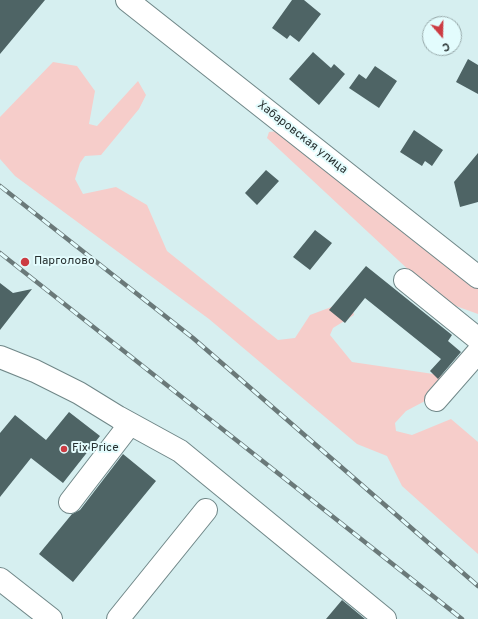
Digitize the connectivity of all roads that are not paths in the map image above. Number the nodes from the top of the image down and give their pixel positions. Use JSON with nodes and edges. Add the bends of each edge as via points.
{"nodes":[{"id":1,"x":127,"y":0,"type":"edge"},
{"id":2,"x":478,"y":277,"type":"edge"},
{"id":3,"x":405,"y":280,"type":"dead end"},
{"id":4,"x":478,"y":339,"type":"edge"},
{"id":5,"x":478,"y":352,"type":"edge"},
{"id":6,"x":0,"y":357,"type":"edge"},
{"id":7,"x":436,"y":400,"type":"dead end"},
{"id":8,"x":130,"y":424,"type":"junction"},
{"id":9,"x":70,"y":502,"type":"dead end"},
{"id":10,"x":206,"y":510,"type":"dead end"},
{"id":11,"x":0,"y":578,"type":"edge"},
{"id":12,"x":51,"y":619,"type":"edge"},
{"id":13,"x":118,"y":619,"type":"edge"},
{"id":14,"x":385,"y":619,"type":"edge"}],
"edges":[{"from":1,"to":2,"type":"street","name":"Хабаровская улица"},
{"from":3,"to":4,"type":"street"},
{"from":5,"to":7,"type":"street"},
{"from":6,"to":8,"type":"street","via":[[79,393]]},
{"from":8,"to":9,"type":"street"},
{"from":8,"to":14,"type":"street","via":[[180,451]]},
{"from":10,"to":13,"type":"street"},
{"from":11,"to":12,"type":"street"}]}
